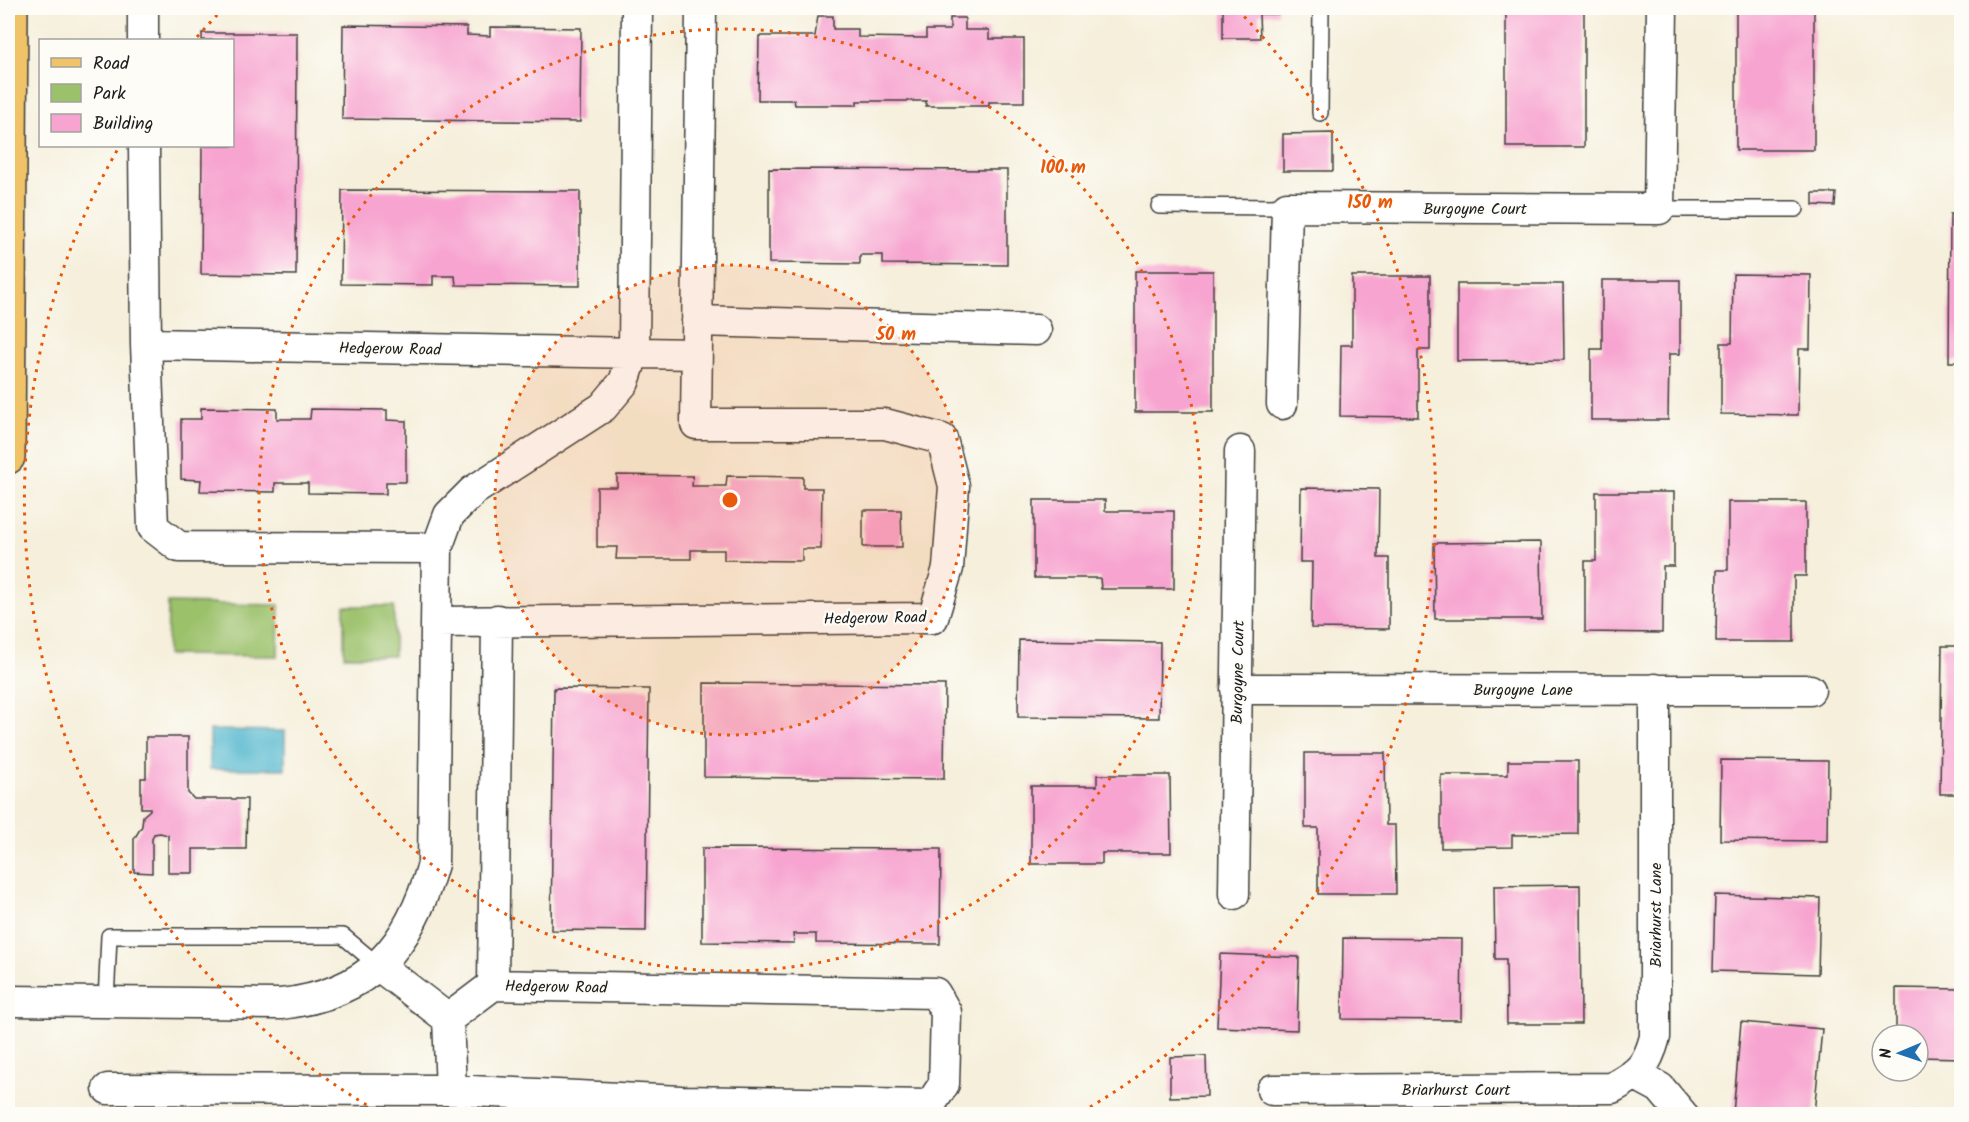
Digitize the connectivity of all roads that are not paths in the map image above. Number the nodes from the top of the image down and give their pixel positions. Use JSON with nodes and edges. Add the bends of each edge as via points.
{"nodes":[{"id":1,"x":11,"y":8,"type":"edge"},
{"id":2,"x":143,"y":8,"type":"edge"},
{"id":3,"x":637,"y":8,"type":"edge"},
{"id":4,"x":701,"y":8,"type":"edge"},
{"id":5,"x":1321,"y":8,"type":"edge"},
{"id":6,"x":1662,"y":8,"type":"edge"},
{"id":7,"x":143,"y":39,"type":"edge"},
{"id":8,"x":1320,"y":113,"type":"dead end"},
{"id":9,"x":144,"y":147,"type":"edge"},
{"id":10,"x":1160,"y":206,"type":"dead end"},
{"id":11,"x":1287,"y":207,"type":"junction"},
{"id":12,"x":1659,"y":209,"type":"junction"},
{"id":13,"x":1796,"y":209,"type":"dead end"},
{"id":14,"x":697,"y":321,"type":"junction"},
{"id":15,"x":1036,"y":330,"type":"dead end"},
{"id":16,"x":146,"y":344,"type":"junction"},
{"id":17,"x":634,"y":351,"type":"junction"},
{"id":18,"x":696,"y":354,"type":"junction"},
{"id":19,"x":1282,"y":404,"type":"dead end"},
{"id":20,"x":1240,"y":450,"type":"dead end"},
{"id":21,"x":8,"y":457,"type":"edge"},
{"id":22,"x":437,"y":548,"type":"junction"},
{"id":23,"x":497,"y":620,"type":"junction"},
{"id":24,"x":437,"y":622,"type":"junction"},
{"id":25,"x":1236,"y":689,"type":"junction"},
{"id":26,"x":1655,"y":689,"type":"junction"},
{"id":27,"x":1810,"y":690,"type":"dead end"},
{"id":28,"x":1234,"y":894,"type":"dead end"},
{"id":29,"x":379,"y":966,"type":"junction"},
{"id":30,"x":493,"y":985,"type":"junction"},
{"id":31,"x":8,"y":1001,"type":"edge"},
{"id":32,"x":106,"y":1002,"type":"junction"},
{"id":33,"x":448,"y":1018,"type":"junction"},
{"id":34,"x":1636,"y":1075,"type":"junction"},
{"id":35,"x":108,"y":1089,"type":"dead end"},
{"id":36,"x":451,"y":1090,"type":"junction"},
{"id":37,"x":1272,"y":1090,"type":"dead end"},
{"id":38,"x":361,"y":1103,"type":"edge"},
{"id":39,"x":681,"y":1108,"type":"edge"},
{"id":40,"x":1682,"y":1114,"type":"edge"}],
"edges":[{"from":1,"to":21,"type":"main road"},
{"from":2,"to":7,"type":"street"},
{"from":3,"to":17,"type":"street"},
{"from":4,"to":14,"type":"street","name":"Hedgerow Road"},
{"from":5,"to":8,"type":"lane"},
{"from":6,"to":12,"type":"street"},
{"from":9,"to":16,"type":"street"},
{"from":10,"to":11,"type":"lane"},
{"from":11,"to":12,"type":"street","name":"Burgoyne Court"},
{"from":11,"to":19,"type":"street"},
{"from":12,"to":13,"type":"lane"},
{"from":14,"to":15,"type":"street"},
{"from":14,"to":18,"type":"street","name":"Hedgerow Road"},
{"from":16,"to":17,"type":"street","name":"Hedgerow Road"},
{"from":16,"to":22,"type":"street","via":[[153,527],[179,547]]},
{"from":17,"to":18,"type":"street","name":"Hedgerow Road"},
{"from":17,"to":22,"type":"street","via":[[624,382],[603,407],[473,490],[449,515]]},
{"from":18,"to":23,"type":"street","name":"Hedgerow Road","via":[[696,424],[885,423],[942,439],[954,486],[948,568],[933,618]]},
{"from":20,"to":25,"type":"street","name":"Burgoyne Court"},
{"from":22,"to":24,"type":"street"},
{"from":23,"to":24,"type":"street","name":"Hedgerow Road"},
{"from":23,"to":30,"type":"street","name":"Hedgerow Road"},
{"from":24,"to":29,"type":"street","via":[[433,864],[411,926]]},
{"from":25,"to":26,"type":"street","name":"Burgoyne Lane"},
{"from":25,"to":28,"type":"street","name":"Burgoyne Court"},
{"from":26,"to":27,"type":"street","name":"Burgoyne Lane"},
{"from":26,"to":34,"type":"street","name":"Briarhurst Lane","via":[[1655,1037],[1649,1058]]},
{"from":29,"to":32,"type":"street","via":[[333,994],[307,1001]]},
{"from":29,"to":32,"type":"lane","via":[[343,936],[109,936]]},
{"from":29,"to":33,"type":"street"},
{"from":30,"to":33,"type":"street","name":"Hedgerow Road"},
{"from":30,"to":39,"type":"street","name":"Hedgerow Road","via":[[935,993],[945,1012],[944,1084],[930,1105]]},
{"from":31,"to":32,"type":"street"},
{"from":33,"to":36,"type":"street"},
{"from":34,"to":37,"type":"street","name":"Briarhurst Court","via":[[1612,1088]]},
{"from":34,"to":40,"type":"street","via":[[1660,1088]]},
{"from":35,"to":38,"type":"street","name":"Hedgerow Road"},
{"from":36,"to":38,"type":"street","name":"Hedgerow Road"},
{"from":36,"to":39,"type":"street","name":"Hedgerow Road"}]}
